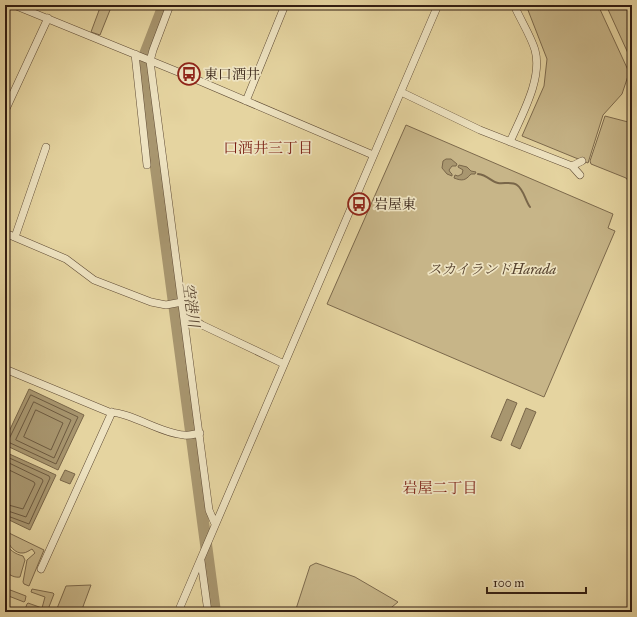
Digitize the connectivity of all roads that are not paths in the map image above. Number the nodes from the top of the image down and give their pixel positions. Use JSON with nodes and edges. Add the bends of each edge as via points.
{"nodes":[{"id":1,"x":14,"y":5,"type":"edge"},
{"id":2,"x":170,"y":5,"type":"edge"},
{"id":3,"x":285,"y":5,"type":"edge"},
{"id":4,"x":438,"y":5,"type":"edge"},
{"id":5,"x":514,"y":5,"type":"edge"},
{"id":6,"x":48,"y":18,"type":"junction"},
{"id":7,"x":137,"y":55,"type":"junction"},
{"id":8,"x":149,"y":60,"type":"junction"},
{"id":9,"x":401,"y":92,"type":"junction"},
{"id":10,"x":246,"y":101,"type":"junction"},
{"id":11,"x":5,"y":111,"type":"edge"},
{"id":12,"x":510,"y":142,"type":"junction"},
{"id":13,"x":46,"y":147,"type":"dead end"},
{"id":14,"x":373,"y":155,"type":"junction"},
{"id":15,"x":582,"y":161,"type":"dead end"},
{"id":16,"x":147,"y":165,"type":"dead end"},
{"id":17,"x":572,"y":166,"type":"junction"},
{"id":18,"x":580,"y":175,"type":"dead end"},
{"id":19,"x":5,"y":232,"type":"edge"},
{"id":20,"x":15,"y":237,"type":"junction"},
{"id":21,"x":180,"y":302,"type":"junction"},
{"id":22,"x":184,"y":314,"type":"junction"},
{"id":23,"x":284,"y":364,"type":"junction"},
{"id":24,"x":5,"y":369,"type":"edge"},
{"id":25,"x":112,"y":412,"type":"junction"},
{"id":26,"x":198,"y":433,"type":"junction"},
{"id":27,"x":214,"y":527,"type":"junction"},
{"id":28,"x":201,"y":559,"type":"junction"},
{"id":29,"x":41,"y":569,"type":"dead end"},
{"id":30,"x":178,"y":612,"type":"edge"},
{"id":31,"x":208,"y":612,"type":"edge"}],
"edges":[{"from":1,"to":6,"type":"street"},
{"from":2,"to":8,"type":"street"},
{"from":3,"to":10,"type":"street"},
{"from":4,"to":9,"type":"street"},
{"from":5,"to":12,"type":"street","via":[[535,51],[536,72],[533,86]]},
{"from":6,"to":7,"type":"street"},
{"from":6,"to":11,"type":"street"},
{"from":7,"to":8,"type":"street"},
{"from":7,"to":16,"type":"street"},
{"from":8,"to":10,"type":"street"},
{"from":8,"to":21,"type":"street"},
{"from":9,"to":12,"type":"street"},
{"from":9,"to":14,"type":"street"},
{"from":10,"to":14,"type":"street"},
{"from":12,"to":17,"type":"street"},
{"from":13,"to":20,"type":"street"},
{"from":14,"to":23,"type":"street"},
{"from":15,"to":17,"type":"street"},
{"from":17,"to":18,"type":"street"},
{"from":19,"to":20,"type":"street"},
{"from":20,"to":21,"type":"street","via":[[66,259],[94,280],[151,302],[166,305]]},
{"from":21,"to":22,"type":"street"},
{"from":22,"to":23,"type":"street"},
{"from":22,"to":26,"type":"street"},
{"from":23,"to":27,"type":"street"},
{"from":24,"to":25,"type":"street"},
{"from":25,"to":26,"type":"street","via":[[186,435]]},
{"from":25,"to":29,"type":"street"},
{"from":26,"to":27,"type":"street","via":[[209,510]]},
{"from":27,"to":28,"type":"street"},
{"from":28,"to":30,"type":"street"},
{"from":28,"to":31,"type":"street"}]}
